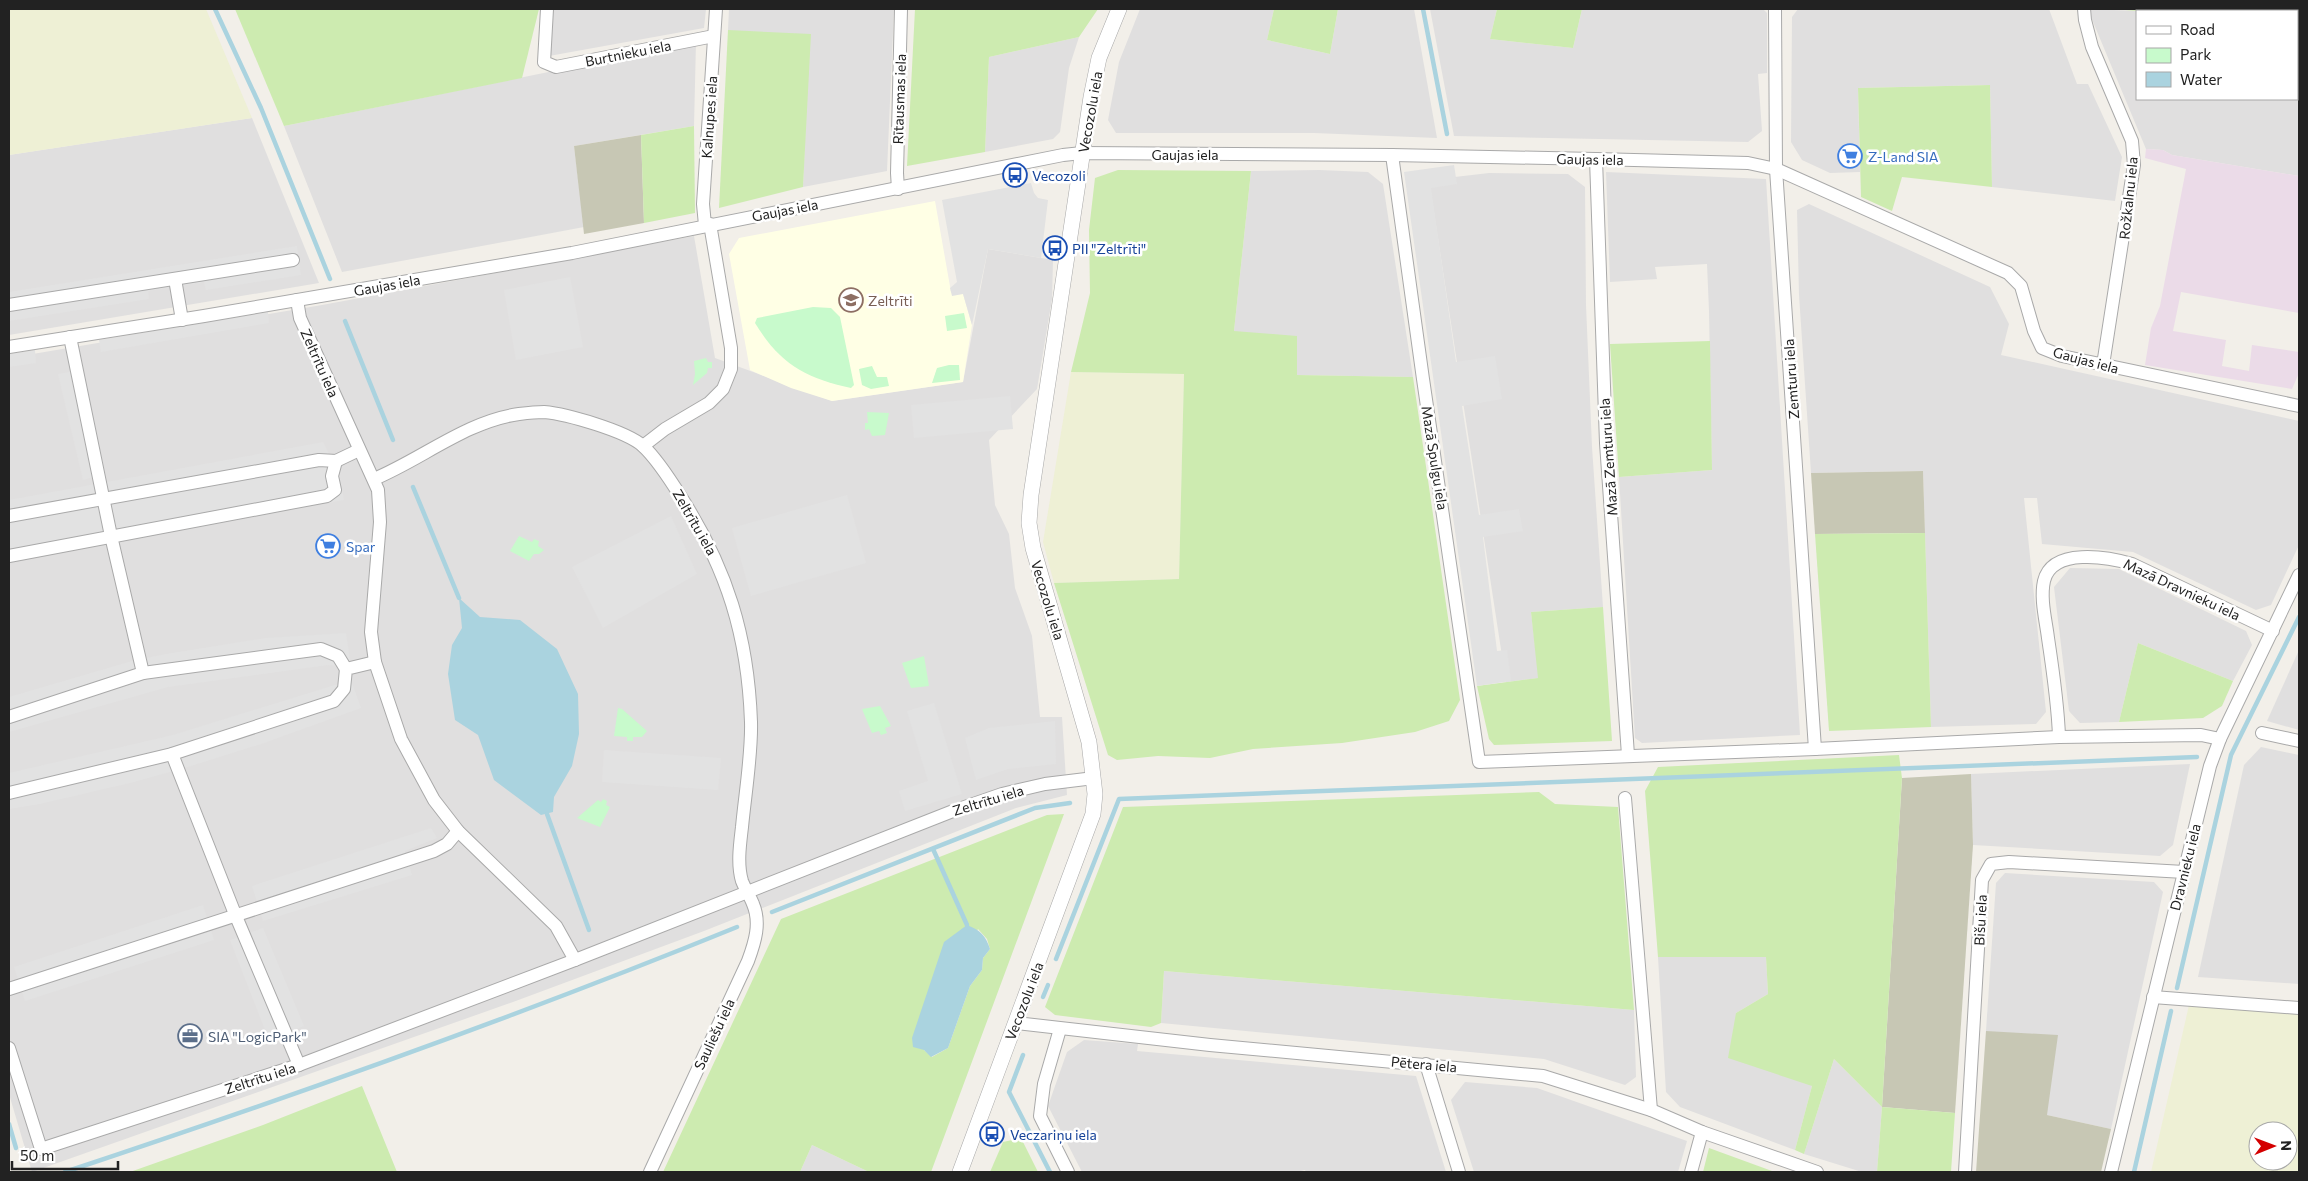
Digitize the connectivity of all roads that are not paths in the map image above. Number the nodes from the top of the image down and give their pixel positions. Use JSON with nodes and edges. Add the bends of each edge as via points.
{"nodes":[{"id":1,"x":547,"y":9,"type":"edge"},
{"id":2,"x":716,"y":9,"type":"edge"},
{"id":3,"x":901,"y":9,"type":"edge"},
{"id":4,"x":1119,"y":9,"type":"edge"},
{"id":5,"x":1775,"y":9,"type":"edge"},
{"id":6,"x":2084,"y":9,"type":"edge"},
{"id":7,"x":714,"y":36,"type":"junction"},
{"id":8,"x":1082,"y":153,"type":"junction"},
{"id":9,"x":1392,"y":155,"type":"junction"},
{"id":10,"x":1596,"y":159,"type":"junction"},
{"id":11,"x":1776,"y":169,"type":"junction"},
{"id":12,"x":898,"y":189,"type":"junction"},
{"id":13,"x":707,"y":225,"type":"junction"},
{"id":14,"x":293,"y":260,"type":"dead end"},
{"id":15,"x":175,"y":279,"type":"junction"},
{"id":16,"x":297,"y":300,"type":"junction"},
{"id":17,"x":9,"y":305,"type":"edge"},
{"id":18,"x":182,"y":320,"type":"junction"},
{"id":19,"x":70,"y":337,"type":"junction"},
{"id":20,"x":9,"y":347,"type":"edge"},
{"id":21,"x":2103,"y":365,"type":"junction"},
{"id":22,"x":2299,"y":406,"type":"edge"},
{"id":23,"x":643,"y":446,"type":"junction"},
{"id":24,"x":359,"y":450,"type":"junction"},
{"id":25,"x":336,"y":461,"type":"junction"},
{"id":26,"x":374,"y":479,"type":"junction"},
{"id":27,"x":104,"y":498,"type":"junction"},
{"id":28,"x":9,"y":516,"type":"edge"},
{"id":29,"x":111,"y":536,"type":"junction"},
{"id":30,"x":9,"y":556,"type":"edge"},
{"id":31,"x":2299,"y":575,"type":"edge"},
{"id":32,"x":2273,"y":631,"type":"junction"},
{"id":33,"x":375,"y":662,"type":"junction"},
{"id":34,"x":346,"y":669,"type":"junction"},
{"id":35,"x":143,"y":673,"type":"junction"},
{"id":36,"x":9,"y":717,"type":"edge"},
{"id":37,"x":2262,"y":733,"type":"dead end"},
{"id":38,"x":2059,"y":737,"type":"junction"},
{"id":39,"x":2220,"y":739,"type":"junction"},
{"id":40,"x":2299,"y":741,"type":"edge"},
{"id":41,"x":1815,"y":749,"type":"junction"},
{"id":42,"x":172,"y":754,"type":"junction"},
{"id":43,"x":1628,"y":755,"type":"junction"},
{"id":44,"x":1094,"y":778,"type":"junction"},
{"id":45,"x":9,"y":793,"type":"edge"},
{"id":46,"x":1625,"y":798,"type":"dead end"},
{"id":47,"x":458,"y":831,"type":"junction"},
{"id":48,"x":2184,"y":872,"type":"junction"},
{"id":49,"x":747,"y":891,"type":"junction"},
{"id":50,"x":235,"y":914,"type":"junction"},
{"id":51,"x":576,"y":960,"type":"junction"},
{"id":52,"x":9,"y":989,"type":"edge"},
{"id":53,"x":2153,"y":997,"type":"junction"},
{"id":54,"x":2299,"y":1008,"type":"edge"},
{"id":55,"x":1016,"y":1023,"type":"junction"},
{"id":56,"x":1060,"y":1030,"type":"junction"},
{"id":57,"x":9,"y":1048,"type":"edge"},
{"id":58,"x":1426,"y":1064,"type":"junction"},
{"id":59,"x":299,"y":1065,"type":"junction"},
{"id":60,"x":1651,"y":1110,"type":"junction"},
{"id":61,"x":1702,"y":1132,"type":"junction"},
{"id":62,"x":650,"y":1172,"type":"edge"},
{"id":63,"x":960,"y":1172,"type":"edge"},
{"id":64,"x":1068,"y":1172,"type":"edge"},
{"id":65,"x":1459,"y":1172,"type":"edge"},
{"id":66,"x":1691,"y":1172,"type":"edge"},
{"id":67,"x":1817,"y":1172,"type":"edge"},
{"id":68,"x":1965,"y":1172,"type":"edge"},
{"id":69,"x":2111,"y":1172,"type":"edge"}],
"edges":[{"from":1,"to":7,"type":"street","name":"Burtnieku iela","via":[[544,62],[556,67]]},
{"from":2,"to":7,"type":"street","name":"Kalnupes iela"},
{"from":3,"to":12,"type":"street","name":"Rītausmas iela"},
{"from":4,"to":8,"type":"street","name":"Vecozolu iela","via":[[1099,58]]},
{"from":5,"to":11,"type":"street","name":"Zemturu iela"},
{"from":6,"to":21,"type":"street","name":"Rožkalnu iela","via":[[2092,47],[2132,141],[2134,165]]},
{"from":7,"to":13,"type":"street","name":"Kalnupes iela","via":[[703,204]]},
{"from":8,"to":9,"type":"street","name":"Gaujas iela"},
{"from":8,"to":12,"type":"street","name":"Gaujas iela"},
{"from":8,"to":44,"type":"street","name":"Vecozolu iela","via":[[1029,523],[1033,548],[1083,718]]},
{"from":9,"to":10,"type":"street","name":"Gaujas iela"},
{"from":9,"to":43,"type":"street","name":"Mazā Spulgu iela","via":[[1479,762]]},
{"from":10,"to":11,"type":"street","name":"Gaujas iela","via":[[1748,163]]},
{"from":10,"to":43,"type":"street","name":"Mazā Zemturu iela","via":[[1606,443]]},
{"from":11,"to":21,"type":"street","name":"Gaujas iela","via":[[2008,273],[2021,286],[2042,348]]},
{"from":11,"to":41,"type":"street","name":"Zemturu iela"},
{"from":12,"to":13,"type":"street","name":"Gaujas iela"},
{"from":13,"to":16,"type":"street","name":"Gaujas iela","via":[[572,253]]},
{"from":13,"to":23,"type":"street","name":"Kalnupes iela","via":[[732,348],[731,369],[723,389],[710,403]]},
{"from":14,"to":15,"type":"street"},
{"from":15,"to":17,"type":"street"},
{"from":15,"to":18,"type":"street"},
{"from":16,"to":18,"type":"street","name":"Gaujas iela"},
{"from":16,"to":24,"type":"street","name":"Zeltrītu iela","via":[[300,318]]},
{"from":18,"to":19,"type":"street","name":"Gaujas iela"},
{"from":19,"to":20,"type":"street","name":"Gaujas iela"},
{"from":19,"to":27,"type":"street"},
{"from":21,"to":22,"type":"street","name":"Gaujas iela"},
{"from":23,"to":26,"type":"street","name":"Zeltrītu iela","via":[[618,433],[564,415],[544,412],[517,414],[467,432]]},
{"from":23,"to":49,"type":"street","name":"Zeltrītu iela","via":[[674,486],[707,539],[738,619],[751,724],[739,858],[742,882]]},
{"from":24,"to":25,"type":"street"},
{"from":24,"to":26,"type":"street","name":"Zeltrītu iela"},
{"from":25,"to":27,"type":"street","via":[[319,460]]},
{"from":25,"to":29,"type":"street","via":[[332,476],[335,490],[327,496]]},
{"from":26,"to":33,"type":"street","name":"Zeltrītu iela","via":[[380,522],[370,632]]},
{"from":27,"to":28,"type":"street"},
{"from":27,"to":29,"type":"street"},
{"from":29,"to":30,"type":"street"},
{"from":29,"to":35,"type":"street"},
{"from":31,"to":32,"type":"street","name":"Dravnieku iela"},
{"from":32,"to":38,"type":"street","name":"Mazā Dravnieku iela","via":[[2132,564],[2116,559],[2073,557],[2060,561],[2044,580]]},
{"from":32,"to":39,"type":"street","name":"Dravnieku iela"},
{"from":33,"to":34,"type":"street"},
{"from":33,"to":47,"type":"street","name":"Zeltrītu iela","via":[[401,739],[434,800]]},
{"from":34,"to":35,"type":"street","via":[[338,656],[321,649]]},
{"from":34,"to":42,"type":"street","via":[[344,689],[334,702]]},
{"from":35,"to":36,"type":"street"},
{"from":37,"to":40,"type":"street"},
{"from":38,"to":39,"type":"street","via":[[2201,735]]},
{"from":38,"to":41,"type":"street"},
{"from":39,"to":48,"type":"street","name":"Dravnieku iela","via":[[2210,766]]},
{"from":41,"to":43,"type":"street"},
{"from":42,"to":45,"type":"street"},
{"from":42,"to":50,"type":"street"},
{"from":44,"to":49,"type":"street","name":"Zeltrītu iela","via":[[1002,794]]},
{"from":44,"to":55,"type":"street","name":"Vecozolu iela","via":[[1093,814]]},
{"from":46,"to":60,"type":"street"},
{"from":47,"to":50,"type":"street","via":[[447,844],[434,851]]},
{"from":47,"to":51,"type":"street","name":"Zeltrītu iela","via":[[556,926]]},
{"from":48,"to":53,"type":"street","name":"Dravnieku iela"},
{"from":48,"to":68,"type":"street","name":"Bišu iela","via":[[2009,862],[1991,864],[1982,880]]},
{"from":49,"to":51,"type":"street","name":"Zeltrītu iela"},
{"from":49,"to":62,"type":"street","name":"Sauliešu iela","via":[[754,906],[757,926],[748,961]]},
{"from":50,"to":52,"type":"street"},
{"from":50,"to":59,"type":"street"},
{"from":51,"to":59,"type":"street","name":"Zeltrītu iela"},
{"from":53,"to":54,"type":"street"},
{"from":53,"to":69,"type":"street","name":"Dravnieku iela"},
{"from":55,"to":56,"type":"street","name":"Pētera iela"},
{"from":55,"to":63,"type":"street","name":"Vecozolu iela"},
{"from":56,"to":58,"type":"street","name":"Pētera iela"},
{"from":56,"to":64,"type":"street","via":[[1044,1084],[1040,1116]]},
{"from":57,"to":59,"type":"street","name":"Zeltrītu iela","via":[[41,1149]]},
{"from":58,"to":60,"type":"street","name":"Pētera iela","via":[[1543,1076]]},
{"from":58,"to":65,"type":"street"},
{"from":60,"to":61,"type":"street","name":"Pētera iela"},
{"from":61,"to":66,"type":"street"},
{"from":61,"to":67,"type":"street","name":"Pētera iela"}]}
